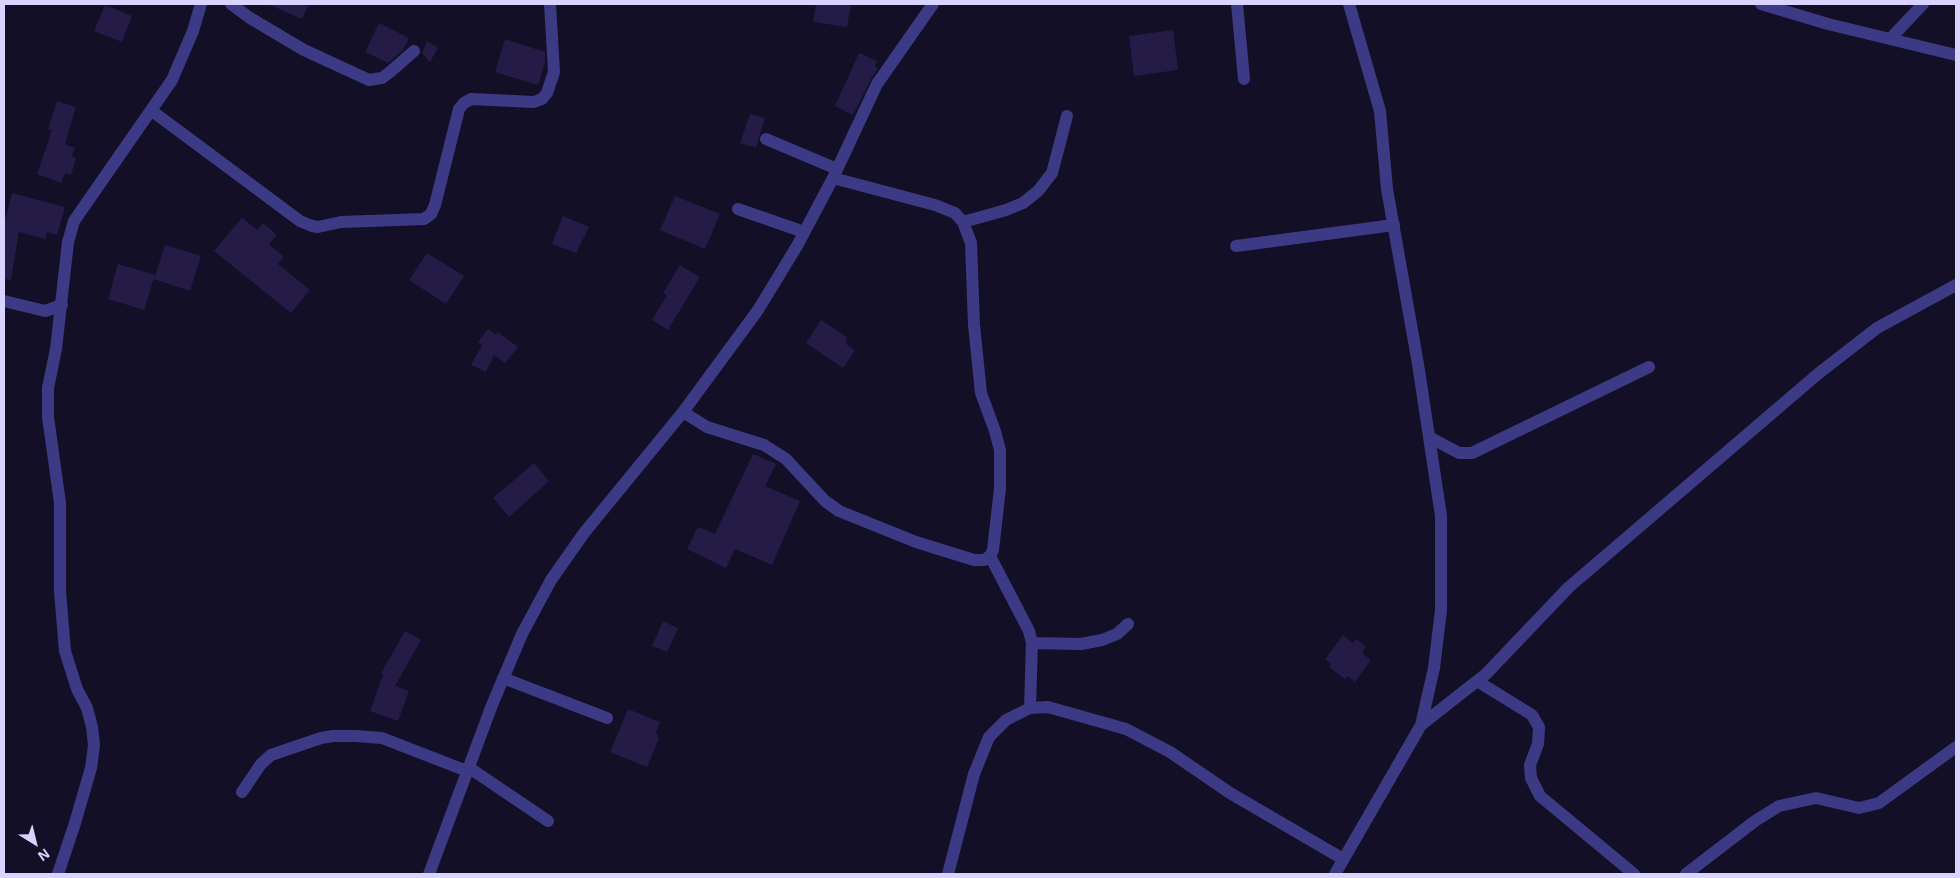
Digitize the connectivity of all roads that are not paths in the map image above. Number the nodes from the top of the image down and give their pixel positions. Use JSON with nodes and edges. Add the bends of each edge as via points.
{"nodes":[{"id":1,"x":201,"y":4,"type":"edge"},
{"id":2,"x":231,"y":4,"type":"edge"},
{"id":3,"x":550,"y":4,"type":"edge"},
{"id":4,"x":933,"y":4,"type":"edge"},
{"id":5,"x":1237,"y":4,"type":"edge"},
{"id":6,"x":1349,"y":4,"type":"edge"},
{"id":7,"x":1761,"y":4,"type":"edge"},
{"id":8,"x":1923,"y":4,"type":"edge"},
{"id":9,"x":1890,"y":40,"type":"junction"},
{"id":10,"x":414,"y":52,"type":"dead end"},
{"id":11,"x":1956,"y":55,"type":"edge"},
{"id":12,"x":1244,"y":79,"type":"dead end"},
{"id":13,"x":152,"y":111,"type":"junction"},
{"id":14,"x":1067,"y":116,"type":"dead end"},
{"id":15,"x":766,"y":139,"type":"dead end"},
{"id":16,"x":835,"y":173,"type":"junction"},
{"id":17,"x":738,"y":209,"type":"dead end"},
{"id":18,"x":963,"y":222,"type":"junction"},
{"id":19,"x":1394,"y":225,"type":"junction"},
{"id":20,"x":804,"y":232,"type":"junction"},
{"id":21,"x":1236,"y":246,"type":"dead end"},
{"id":22,"x":1956,"y":285,"type":"edge"},
{"id":23,"x":4,"y":301,"type":"edge"},
{"id":24,"x":62,"y":305,"type":"junction"},
{"id":25,"x":1649,"y":367,"type":"dead end"},
{"id":26,"x":683,"y":412,"type":"junction"},
{"id":27,"x":1429,"y":437,"type":"junction"},
{"id":28,"x":990,"y":556,"type":"junction"},
{"id":29,"x":1128,"y":624,"type":"dead end"},
{"id":30,"x":1032,"y":643,"type":"junction"},
{"id":31,"x":503,"y":678,"type":"junction"},
{"id":32,"x":1477,"y":681,"type":"junction"},
{"id":33,"x":1030,"y":708,"type":"junction"},
{"id":34,"x":607,"y":718,"type":"dead end"},
{"id":35,"x":1421,"y":724,"type":"junction"},
{"id":36,"x":1956,"y":747,"type":"edge"},
{"id":37,"x":468,"y":769,"type":"junction"},
{"id":38,"x":242,"y":792,"type":"dead end"},
{"id":39,"x":548,"y":821,"type":"dead end"},
{"id":40,"x":1343,"y":860,"type":"junction"},
{"id":41,"x":58,"y":874,"type":"edge"},
{"id":42,"x":429,"y":874,"type":"edge"},
{"id":43,"x":948,"y":874,"type":"edge"},
{"id":44,"x":1335,"y":874,"type":"edge"},
{"id":45,"x":1634,"y":874,"type":"edge"},
{"id":46,"x":1686,"y":874,"type":"edge"}],
"edges":[{"from":1,"to":13,"type":"street","via":[[172,80]]},
{"from":2,"to":10,"type":"street","via":[[304,50],[369,80],[382,78]]},
{"from":3,"to":13,"type":"street","via":[[554,72],[547,93],[534,102],[471,99],[464,103],[459,109],[435,205],[424,219],[312,226],[300,221]]},
{"from":4,"to":16,"type":"street","via":[[877,84]]},
{"from":5,"to":12,"type":"street"},
{"from":6,"to":19,"type":"street","via":[[1380,111],[1387,189]]},
{"from":7,"to":9,"type":"street"},
{"from":8,"to":9,"type":"street"},
{"from":9,"to":11,"type":"street"},
{"from":13,"to":24,"type":"street","via":[[74,222],[68,242]]},
{"from":14,"to":18,"type":"street","via":[[1052,173],[1038,191],[1023,203]]},
{"from":15,"to":16,"type":"street"},
{"from":16,"to":18,"type":"street","via":[[955,212]]},
{"from":16,"to":20,"type":"street"},
{"from":17,"to":20,"type":"street"},
{"from":18,"to":28,"type":"street","via":[[971,243],[981,393],[1000,450],[1000,488],[994,550]]},
{"from":19,"to":21,"type":"street"},
{"from":19,"to":27,"type":"street"},
{"from":20,"to":26,"type":"street","via":[[758,310]]},
{"from":22,"to":32,"type":"street","via":[[1877,328],[1819,373],[1569,587]]},
{"from":23,"to":24,"type":"street","via":[[45,311]]},
{"from":24,"to":41,"type":"street","via":[[48,388],[48,417],[60,503],[61,599],[65,651],[87,708],[94,745],[92,768]]},
{"from":25,"to":27,"type":"street","via":[[1472,453],[1459,453]]},
{"from":26,"to":28,"type":"street","via":[[707,427],[764,446],[786,459],[839,511],[916,542],[974,560]]},
{"from":26,"to":31,"type":"street","via":[[584,533],[552,580],[522,634]]},
{"from":27,"to":35,"type":"street","via":[[1441,516],[1441,610],[1434,668]]},
{"from":28,"to":30,"type":"street","via":[[1029,631]]},
{"from":29,"to":30,"type":"street","via":[[1117,634],[1102,640],[1081,644]]},
{"from":30,"to":33,"type":"street"},
{"from":31,"to":34,"type":"street"},
{"from":31,"to":37,"type":"street"},
{"from":32,"to":35,"type":"street"},
{"from":32,"to":45,"type":"street","via":[[1532,715],[1539,727],[1538,744],[1530,765],[1531,778],[1540,796]]},
{"from":33,"to":40,"type":"street","via":[[1048,707],[1126,729],[1170,752],[1230,793]]},
{"from":33,"to":43,"type":"street","via":[[1006,720],[989,737],[974,774]]},
{"from":35,"to":40,"type":"street"},
{"from":36,"to":46,"type":"street","via":[[1879,803],[1860,808],[1816,798],[1779,806]]},
{"from":37,"to":38,"type":"street","via":[[382,738],[332,736],[271,756],[261,764]]},
{"from":37,"to":39,"type":"street"},
{"from":37,"to":42,"type":"street"},
{"from":40,"to":44,"type":"street"}]}
